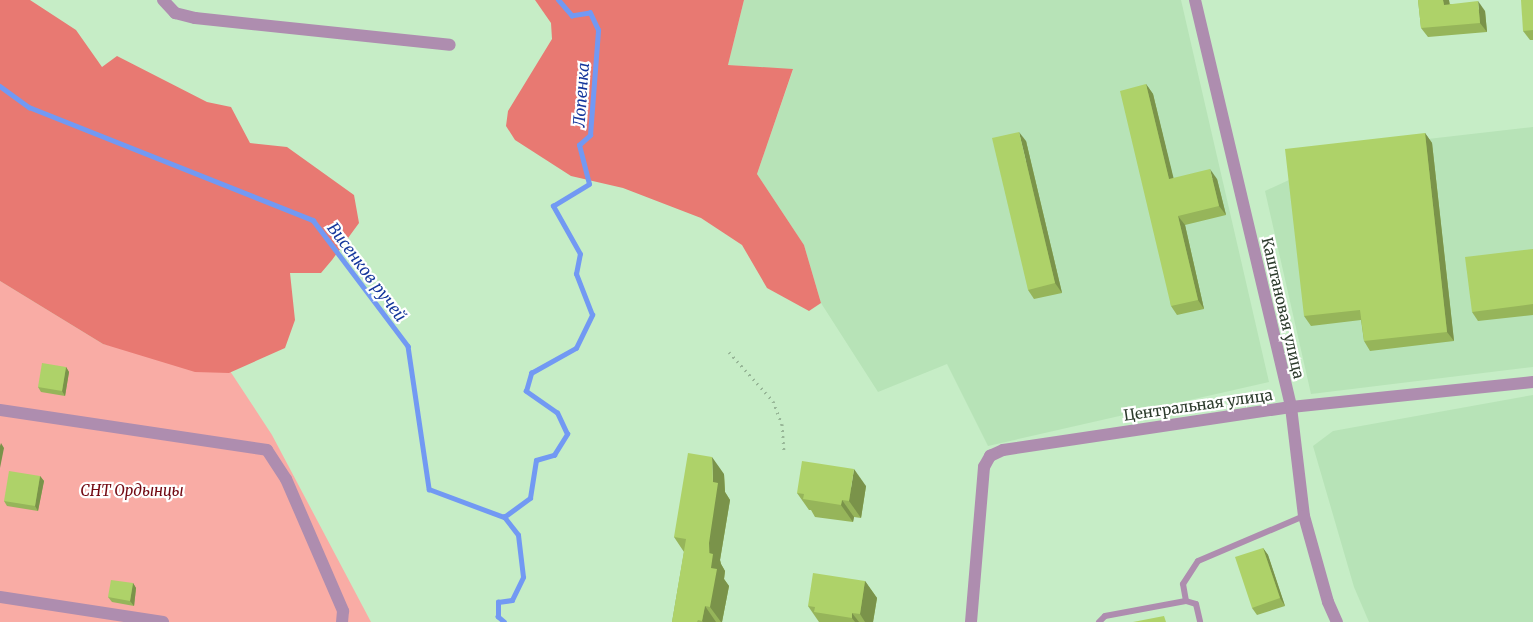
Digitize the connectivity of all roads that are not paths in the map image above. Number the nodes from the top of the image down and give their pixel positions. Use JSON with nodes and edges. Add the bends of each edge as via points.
{"nodes":[{"id":1,"x":163,"y":0,"type":"edge"},
{"id":2,"x":1195,"y":0,"type":"edge"},
{"id":3,"x":450,"y":45,"type":"dead end"},
{"id":4,"x":1533,"y":382,"type":"edge"},
{"id":5,"x":1291,"y":406,"type":"junction"},
{"id":6,"x":0,"y":410,"type":"edge"},
{"id":7,"x":1304,"y":516,"type":"junction"},
{"id":8,"x":0,"y":597,"type":"edge"},
{"id":9,"x":1186,"y":601,"type":"junction"},
{"id":10,"x":163,"y":622,"type":"edge"},
{"id":11,"x":342,"y":622,"type":"edge"},
{"id":12,"x":971,"y":622,"type":"edge"},
{"id":13,"x":1099,"y":622,"type":"edge"},
{"id":14,"x":1200,"y":622,"type":"edge"},
{"id":15,"x":1337,"y":622,"type":"edge"}],
"edges":[{"from":1,"to":3,"type":"street","via":[[175,13],[195,18]]},
{"from":2,"to":5,"type":"street","name":"Каштановая улица"},
{"from":4,"to":5,"type":"street","name":"Центральная улица"},
{"from":5,"to":7,"type":"street","name":"Каштановая улица"},
{"from":5,"to":12,"type":"street","name":"Центральная улица","via":[[1003,450],[990,456],[984,467]]},
{"from":6,"to":11,"type":"street","via":[[267,450],[286,479],[343,611]]},
{"from":7,"to":9,"type":"lane","via":[[1198,561],[1183,584]]},
{"from":7,"to":15,"type":"street","name":"Каштановая улица"},
{"from":8,"to":10,"type":"street"},
{"from":9,"to":13,"type":"lane","via":[[1106,616]]},
{"from":9,"to":14,"type":"lane","via":[[1196,604]]}]}
